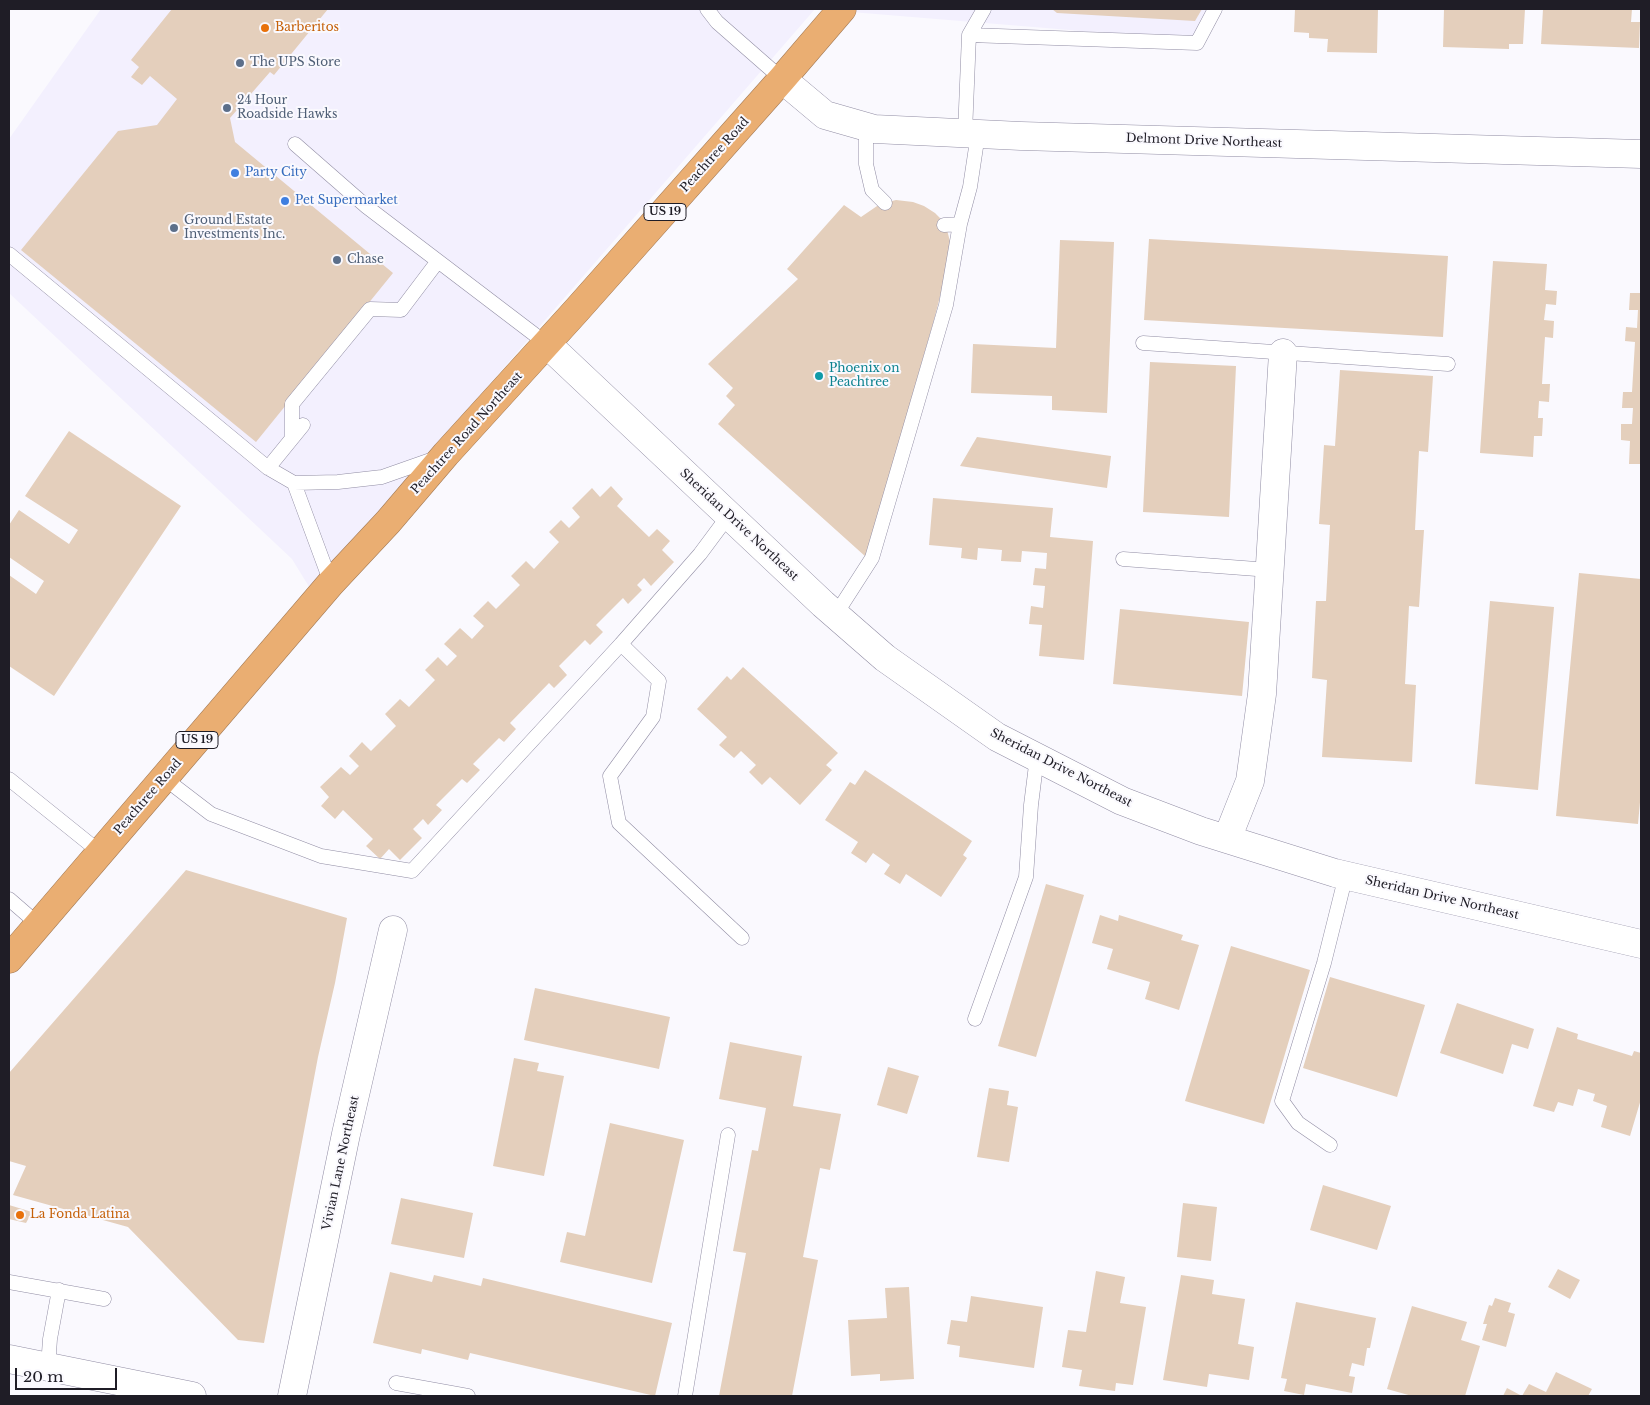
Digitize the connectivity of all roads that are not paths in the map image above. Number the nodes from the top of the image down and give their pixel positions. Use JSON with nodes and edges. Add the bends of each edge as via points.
{"nodes":[{"id":1,"x":707,"y":9,"type":"edge"},
{"id":2,"x":842,"y":9,"type":"edge"},
{"id":3,"x":984,"y":9,"type":"edge"},
{"id":4,"x":1215,"y":9,"type":"edge"},
{"id":5,"x":969,"y":34,"type":"junction"},
{"id":6,"x":782,"y":79,"type":"junction"},
{"id":7,"x":866,"y":126,"type":"junction"},
{"id":8,"x":971,"y":133,"type":"junction"},
{"id":9,"x":295,"y":144,"type":"dead end"},
{"id":10,"x":1641,"y":154,"type":"edge"},
{"id":11,"x":885,"y":202,"type":"dead end"},
{"id":12,"x":960,"y":224,"type":"junction"},
{"id":13,"x":944,"y":225,"type":"dead end"},
{"id":14,"x":9,"y":254,"type":"edge"},
{"id":15,"x":438,"y":261,"type":"junction"},
{"id":16,"x":1143,"y":343,"type":"dead end"},
{"id":17,"x":547,"y":344,"type":"junction"},
{"id":18,"x":1284,"y":353,"type":"junction"},
{"id":19,"x":1448,"y":364,"type":"dead end"},
{"id":20,"x":303,"y":425,"type":"dead end"},
{"id":21,"x":292,"y":438,"type":"junction"},
{"id":22,"x":446,"y":454,"type":"junction"},
{"id":23,"x":268,"y":468,"type":"junction"},
{"id":24,"x":294,"y":483,"type":"junction"},
{"id":25,"x":729,"y":515,"type":"junction"},
{"id":26,"x":388,"y":522,"type":"joint"},
{"id":27,"x":1123,"y":559,"type":"dead end"},
{"id":28,"x":1270,"y":570,"type":"junction"},
{"id":29,"x":331,"y":583,"type":"junction"},
{"id":30,"x":836,"y":614,"type":"junction"},
{"id":31,"x":621,"y":644,"type":"junction"},
{"id":32,"x":1037,"y":757,"type":"junction"},
{"id":33,"x":164,"y":778,"type":"junction"},
{"id":34,"x":9,"y":779,"type":"edge"},
{"id":35,"x":1227,"y":840,"type":"junction"},
{"id":36,"x":101,"y":853,"type":"junction"},
{"id":37,"x":1346,"y":876,"type":"junction"},
{"id":38,"x":9,"y":899,"type":"edge"},
{"id":39,"x":39,"y":925,"type":"junction"},
{"id":40,"x":393,"y":930,"type":"dead end"},
{"id":41,"x":742,"y":938,"type":"dead end"},
{"id":42,"x":1641,"y":944,"type":"edge"},
{"id":43,"x":9,"y":959,"type":"edge"},
{"id":44,"x":976,"y":1019,"type":"dead end"},
{"id":45,"x":728,"y":1135,"type":"dead end"},
{"id":46,"x":1330,"y":1145,"type":"dead end"},
{"id":47,"x":9,"y":1282,"type":"edge"},
{"id":48,"x":59,"y":1290,"type":"junction"},
{"id":49,"x":104,"y":1299,"type":"dead end"},
{"id":50,"x":9,"y":1359,"type":"edge"},
{"id":51,"x":48,"y":1367,"type":"junction"},
{"id":52,"x":396,"y":1383,"type":"dead end"},
{"id":53,"x":151,"y":1392,"type":"edge"},
{"id":54,"x":192,"y":1396,"type":"edge"},
{"id":55,"x":292,"y":1396,"type":"edge"},
{"id":56,"x":468,"y":1396,"type":"edge"},
{"id":57,"x":685,"y":1396,"type":"edge"}],
"edges":[{"from":1,"to":6,"type":"lane","via":[[717,22]]},
{"from":2,"to":6,"type":"highway","name":"Peachtree Road","number":"US 19"},
{"from":3,"to":5,"type":"lane"},
{"from":4,"to":5,"type":"lane","via":[[1197,42]]},
{"from":5,"to":8,"type":"lane"},
{"from":6,"to":7,"type":"street","name":"Delmont Drive Northeast","via":[[825,115]]},
{"from":6,"to":17,"type":"highway","name":"Peachtree Road","number":"US 19"},
{"from":7,"to":8,"type":"street","name":"Delmont Drive Northeast"},
{"from":7,"to":11,"type":"lane","via":[[866,164],[872,190]]},
{"from":8,"to":10,"type":"street","name":"Delmont Drive Northeast"},
{"from":8,"to":12,"type":"lane","via":[[970,186]]},
{"from":9,"to":15,"type":"lane"},
{"from":12,"to":13,"type":"lane"},
{"from":12,"to":30,"type":"lane","via":[[946,305],[872,558]]},
{"from":14,"to":23,"type":"lane"},
{"from":15,"to":17,"type":"lane"},
{"from":15,"to":21,"type":"lane","via":[[400,310],[370,309],[292,404]]},
{"from":16,"to":18,"type":"lane"},
{"from":17,"to":22,"type":"highway","name":"Peachtree Road Northeast","number":"US 19"},
{"from":17,"to":25,"type":"street","name":"Sheridan Drive Northeast"},
{"from":18,"to":19,"type":"lane"},
{"from":18,"to":28,"type":"street"},
{"from":20,"to":21,"type":"lane"},
{"from":21,"to":23,"type":"lane"},
{"from":22,"to":24,"type":"lane","via":[[382,477]]},
{"from":22,"to":26,"type":"highway","name":"Peachtree Road Northeast","number":"US 19"},
{"from":23,"to":24,"type":"lane"},
{"from":24,"to":29,"type":"lane"},
{"from":25,"to":30,"type":"street","name":"Sheridan Drive Northeast"},
{"from":25,"to":31,"type":"lane","via":[[700,554]]},
{"from":26,"to":29,"type":"highway","name":"Peachtree Road","number":"US 19"},
{"from":27,"to":28,"type":"lane"},
{"from":28,"to":35,"type":"street","via":[[1262,694],[1250,781]]},
{"from":29,"to":33,"type":"highway","name":"Peachtree Road","number":"US 19"},
{"from":30,"to":32,"type":"street","name":"Sheridan Drive Northeast","via":[[893,664],[997,737]]},
{"from":31,"to":33,"type":"lane","via":[[412,872],[312,853],[211,814]]},
{"from":31,"to":41,"type":"lane","via":[[659,681],[653,717],[610,776],[619,824]]},
{"from":32,"to":35,"type":"street","name":"Sheridan Drive Northeast","via":[[1122,801]]},
{"from":32,"to":44,"type":"lane","via":[[1026,877]]},
{"from":33,"to":36,"type":"highway","name":"Peachtree Road","number":"US 19"},
{"from":34,"to":36,"type":"lane"},
{"from":35,"to":37,"type":"street","name":"Sheridan Drive Northeast"},
{"from":36,"to":39,"type":"highway","name":"Peachtree Road","number":"US 19"},
{"from":37,"to":42,"type":"street","name":"Sheridan Drive Northeast"},
{"from":37,"to":46,"type":"lane","via":[[1324,963],[1282,1101],[1298,1123]]},
{"from":38,"to":39,"type":"lane"},
{"from":39,"to":43,"type":"highway","name":"Peachtree Road","number":"US 19"},
{"from":40,"to":55,"type":"street","name":"Vivian Lane Northeast","via":[[346,1134]]},
{"from":45,"to":57,"type":"lane"},
{"from":47,"to":48,"type":"lane"},
{"from":48,"to":49,"type":"lane"},
{"from":48,"to":51,"type":"lane"},
{"from":50,"to":51,"type":"street"},
{"from":51,"to":53,"type":"street"},
{"from":52,"to":56,"type":"lane"},
{"from":53,"to":54,"type":"street"}]}
